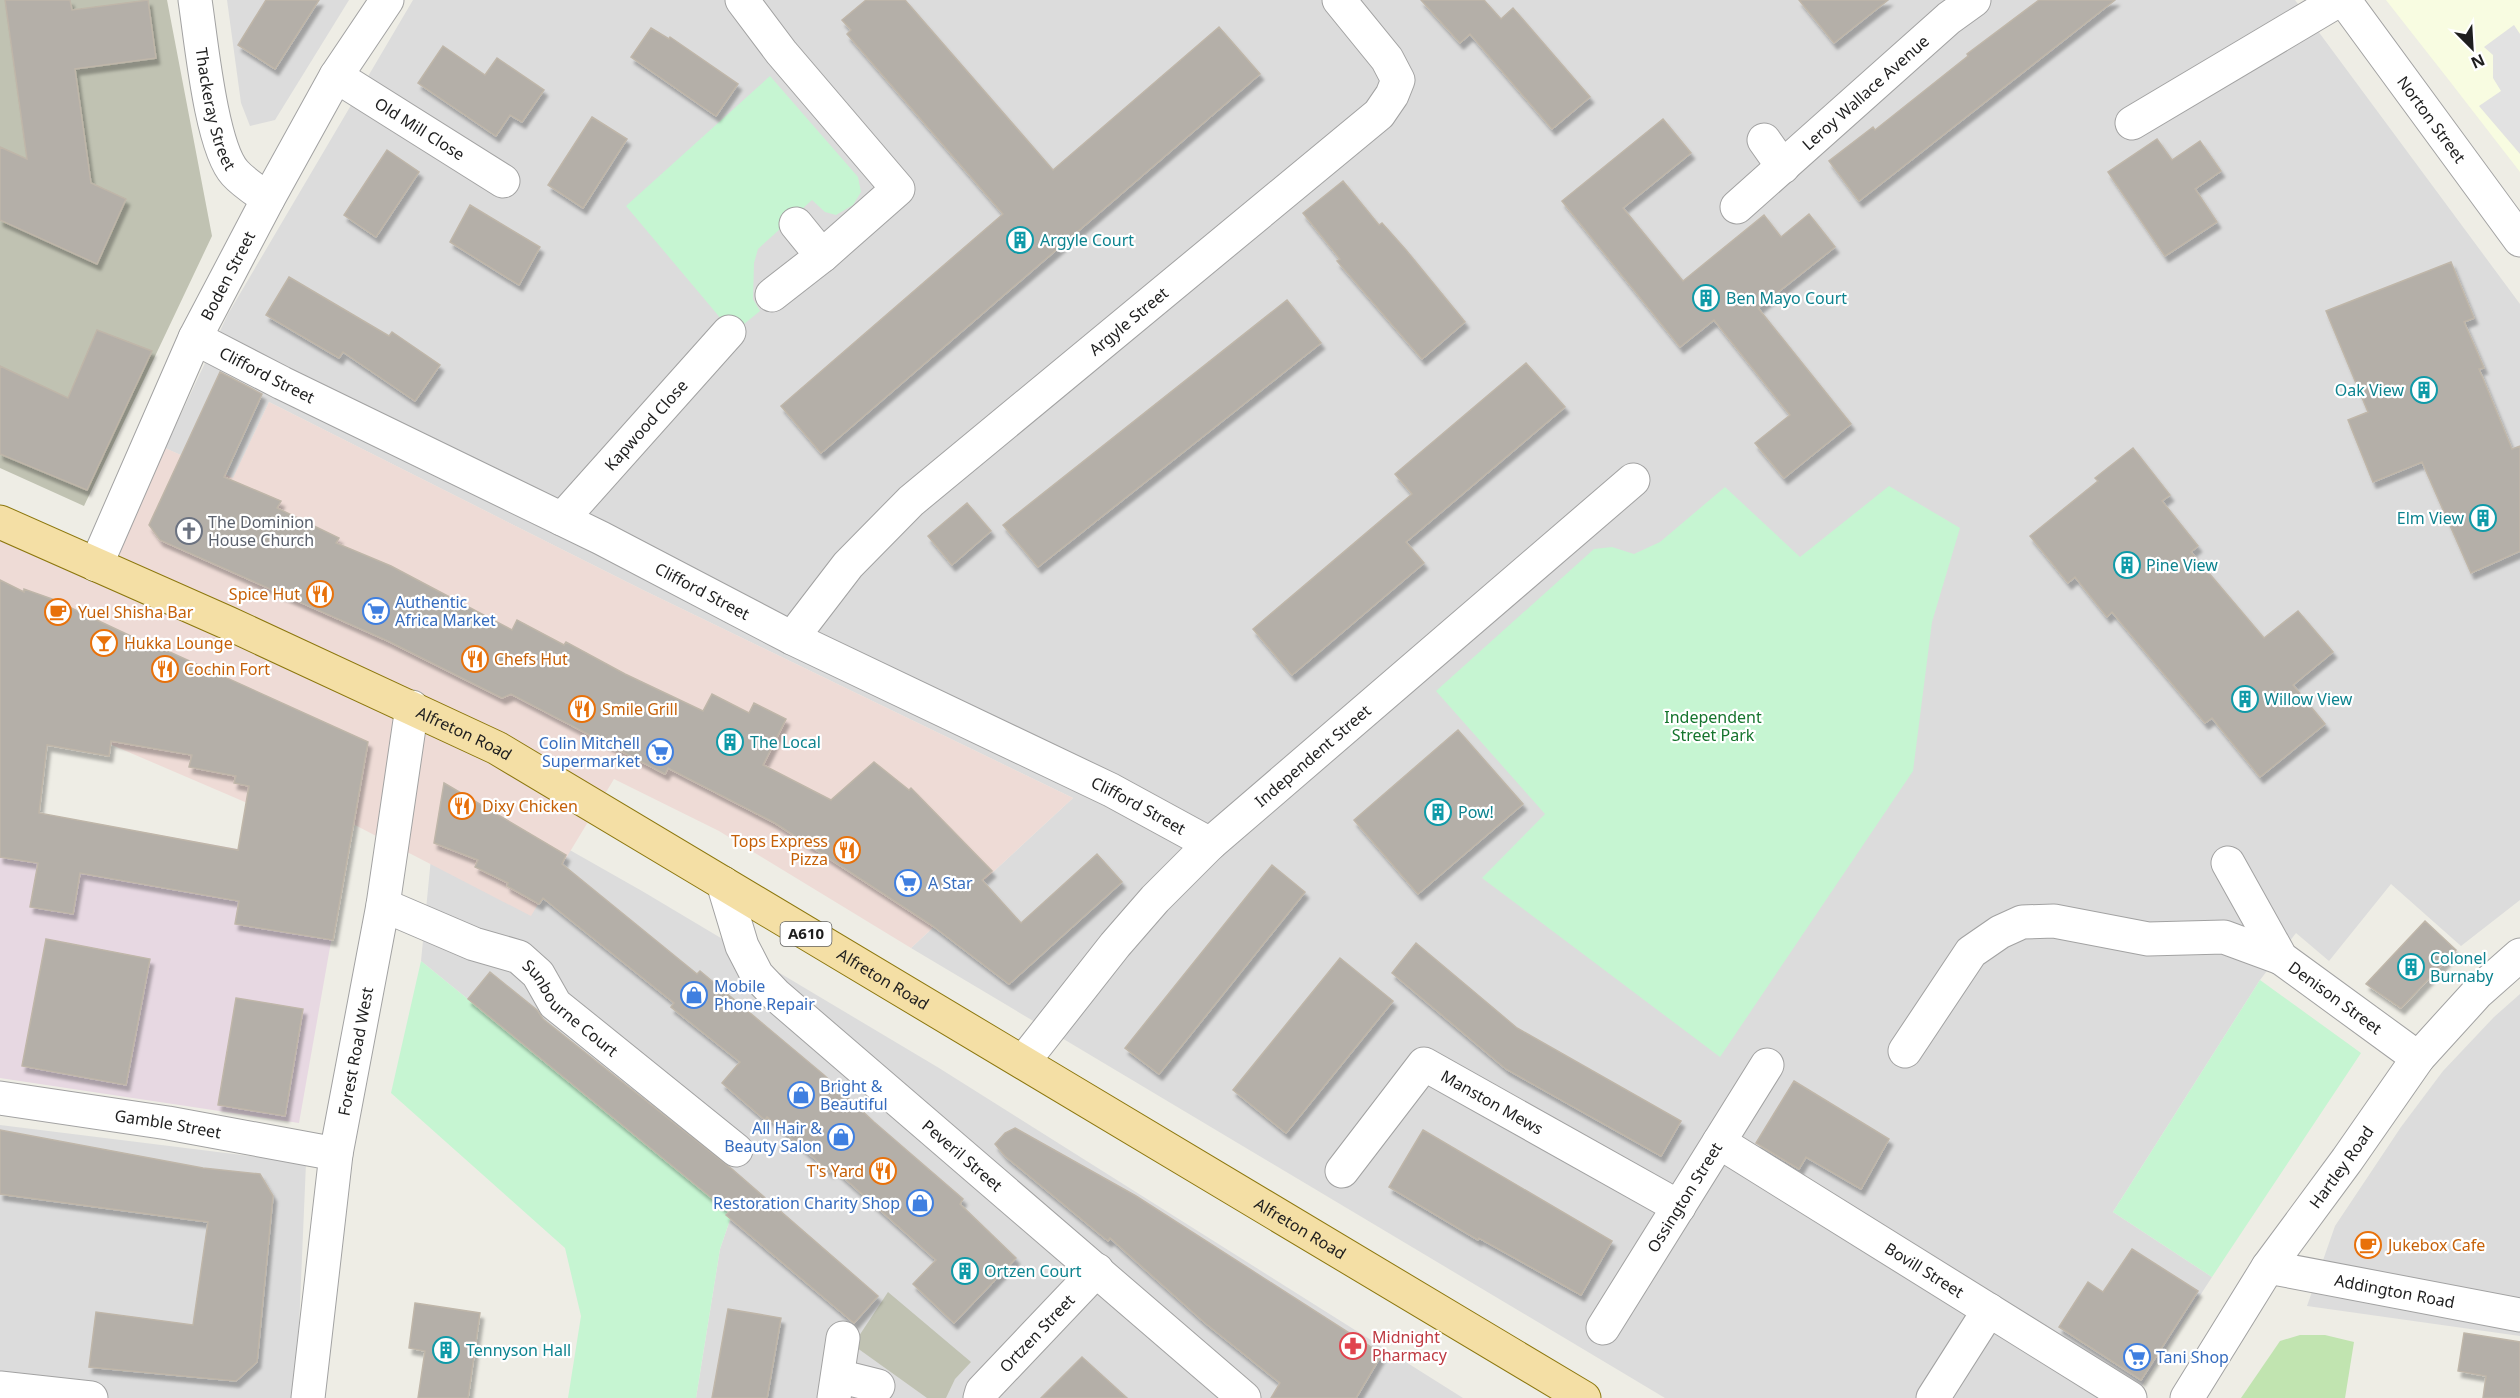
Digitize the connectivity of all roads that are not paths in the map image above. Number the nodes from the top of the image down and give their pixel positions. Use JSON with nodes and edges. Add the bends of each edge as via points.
{"nodes":[{"id":1,"x":195,"y":0,"type":"edge"},
{"id":2,"x":387,"y":0,"type":"edge"},
{"id":3,"x":742,"y":0,"type":"edge"},
{"id":4,"x":1339,"y":0,"type":"edge"},
{"id":5,"x":2339,"y":0,"type":"edge"},
{"id":6,"x":2344,"y":0,"type":"edge"},
{"id":7,"x":1953,"y":6,"type":"edge"},
{"id":8,"x":336,"y":76,"type":"junction"},
{"id":9,"x":2132,"y":123,"type":"dead end"},
{"id":10,"x":1764,"y":140,"type":"dead end"},
{"id":11,"x":1783,"y":167,"type":"junction"},
{"id":12,"x":503,"y":181,"type":"dead end"},
{"id":13,"x":268,"y":199,"type":"junction"},
{"id":14,"x":1737,"y":207,"type":"dead end"},
{"id":15,"x":796,"y":224,"type":"dead end"},
{"id":16,"x":2520,"y":240,"type":"edge"},
{"id":17,"x":822,"y":256,"type":"junction"},
{"id":18,"x":772,"y":295,"type":"dead end"},
{"id":19,"x":729,"y":332,"type":"dead end"},
{"id":20,"x":195,"y":338,"type":"junction"},
{"id":21,"x":1633,"y":480,"type":"dead end"},
{"id":22,"x":562,"y":519,"type":"junction"},
{"id":23,"x":0,"y":522,"type":"edge"},
{"id":24,"x":96,"y":565,"type":"junction"},
{"id":25,"x":792,"y":638,"type":"junction"},
{"id":26,"x":412,"y":707,"type":"junction"},
{"id":27,"x":1210,"y":844,"type":"junction"},
{"id":28,"x":2228,"y":863,"type":"dead end"},
{"id":29,"x":723,"y":884,"type":"junction"},
{"id":30,"x":383,"y":905,"type":"junction"},
{"id":31,"x":2520,"y":955,"type":"edge"},
{"id":32,"x":2281,"y":958,"type":"junction"},
{"id":33,"x":1905,"y":1051,"type":"dead end"},
{"id":34,"x":2418,"y":1058,"type":"junction"},
{"id":35,"x":1023,"y":1062,"type":"junction"},
{"id":36,"x":1767,"y":1065,"type":"dead end"},
{"id":37,"x":0,"y":1098,"type":"edge"},
{"id":38,"x":1719,"y":1142,"type":"junction"},
{"id":39,"x":736,"y":1150,"type":"dead end"},
{"id":40,"x":336,"y":1154,"type":"junction"},
{"id":41,"x":1342,"y":1171,"type":"dead end"},
{"id":42,"x":1679,"y":1207,"type":"junction"},
{"id":43,"x":2268,"y":1268,"type":"junction"},
{"id":44,"x":1097,"y":1270,"type":"junction"},
{"id":45,"x":1989,"y":1310,"type":"junction"},
{"id":46,"x":2520,"y":1315,"type":"edge"},
{"id":47,"x":1604,"y":1328,"type":"dead end"},
{"id":48,"x":843,"y":1338,"type":"dead end"},
{"id":49,"x":878,"y":1386,"type":"dead end"},
{"id":50,"x":836,"y":1387,"type":"edge"},
{"id":51,"x":0,"y":1388,"type":"edge"},
{"id":52,"x":91,"y":1398,"type":"edge"},
{"id":53,"x":308,"y":1398,"type":"edge"},
{"id":54,"x":980,"y":1398,"type":"edge"},
{"id":55,"x":1244,"y":1398,"type":"edge"},
{"id":56,"x":1584,"y":1398,"type":"edge"},
{"id":57,"x":1933,"y":1398,"type":"edge"},
{"id":58,"x":2130,"y":1398,"type":"edge"},
{"id":59,"x":2187,"y":1398,"type":"edge"}],
"edges":[{"from":1,"to":13,"type":"street","name":"Thackeray Street","via":[[222,150],[234,173]]},
{"from":2,"to":8,"type":"street","name":"Boden Street"},
{"from":3,"to":17,"type":"street","via":[[781,52],[898,189]]},
{"from":4,"to":25,"type":"street","name":"Argyle Street","via":[[1387,58],[1398,80],[1379,114],[910,501],[848,565]]},
{"from":5,"to":9,"type":"street"},
{"from":6,"to":16,"type":"street","name":"Norton Street"},
{"from":7,"to":11,"type":"street","name":"Leroy Wallace Avenue"},
{"from":8,"to":12,"type":"street","name":"Old Mill Close"},
{"from":8,"to":13,"type":"street","name":"Boden Street"},
{"from":10,"to":11,"type":"street"},
{"from":11,"to":14,"type":"street","name":"Leroy Wallace Avenue"},
{"from":13,"to":20,"type":"street","name":"Boden Street"},
{"from":15,"to":17,"type":"street"},
{"from":17,"to":18,"type":"street"},
{"from":19,"to":22,"type":"street","name":"Kapwood Close"},
{"from":20,"to":22,"type":"street","name":"Clifford Street"},
{"from":20,"to":24,"type":"street","name":"Boden Street"},
{"from":21,"to":27,"type":"street","name":"Independent Street"},
{"from":22,"to":25,"type":"street","name":"Clifford Street"},
{"from":23,"to":24,"type":"main road","name":"Alfreton Road","number":"A610"},
{"from":24,"to":26,"type":"main road","name":"Alfreton Road","number":"A610"},
{"from":25,"to":27,"type":"street","name":"Clifford Street","via":[[1111,790]]},
{"from":26,"to":29,"type":"main road","name":"Alfreton Road","number":"A610","via":[[497,748]]},
{"from":26,"to":30,"type":"street","name":"Forest Road West"},
{"from":27,"to":35,"type":"street","name":"Independent Street","via":[[1128,930]]},
{"from":28,"to":32,"type":"street","name":"Denison Street"},
{"from":29,"to":35,"type":"main road","name":"Alfreton Road","number":"A610"},
{"from":29,"to":44,"type":"street","name":"Peveril Street","via":[[742,946],[756,975]]},
{"from":30,"to":39,"type":"street","name":"Sunbourne Court","via":[[474,944],[519,957],[538,974],[555,1004]]},
{"from":30,"to":40,"type":"street","name":"Forest Road West"},
{"from":31,"to":34,"type":"street","name":"Hartley Road","via":[[2478,992]]},
{"from":32,"to":33,"type":"street","via":[[2224,937],[2148,939],[2054,921],[2022,922],[1971,952]]},
{"from":32,"to":34,"type":"street","name":"Denison Street"},
{"from":34,"to":43,"type":"street","name":"Hartley Road"},
{"from":35,"to":56,"type":"main road","name":"Alfreton Road","number":"A610"},
{"from":36,"to":38,"type":"street","name":"Ossington Street"},
{"from":37,"to":40,"type":"street","name":"Gamble Street"},
{"from":38,"to":42,"type":"street","name":"Ossington Street"},
{"from":38,"to":45,"type":"street","name":"Bovill Street"},
{"from":40,"to":53,"type":"street","name":"Forest Road West"},
{"from":41,"to":42,"type":"street","name":"Manston Mews","via":[[1425,1064]]},
{"from":42,"to":47,"type":"street","name":"Ossington Street"},
{"from":43,"to":46,"type":"street","name":"Addington Road"},
{"from":43,"to":59,"type":"street","name":"Hartley Road"},
{"from":44,"to":54,"type":"street","name":"Ortzen Street","via":[[982,1391]]},
{"from":44,"to":55,"type":"street","name":"Peveril Street"},
{"from":45,"to":57,"type":"street"},
{"from":45,"to":58,"type":"street","name":"Bovill Street"},
{"from":48,"to":50,"type":"street"},
{"from":49,"to":50,"type":"street"},
{"from":51,"to":52,"type":"street"}]}
